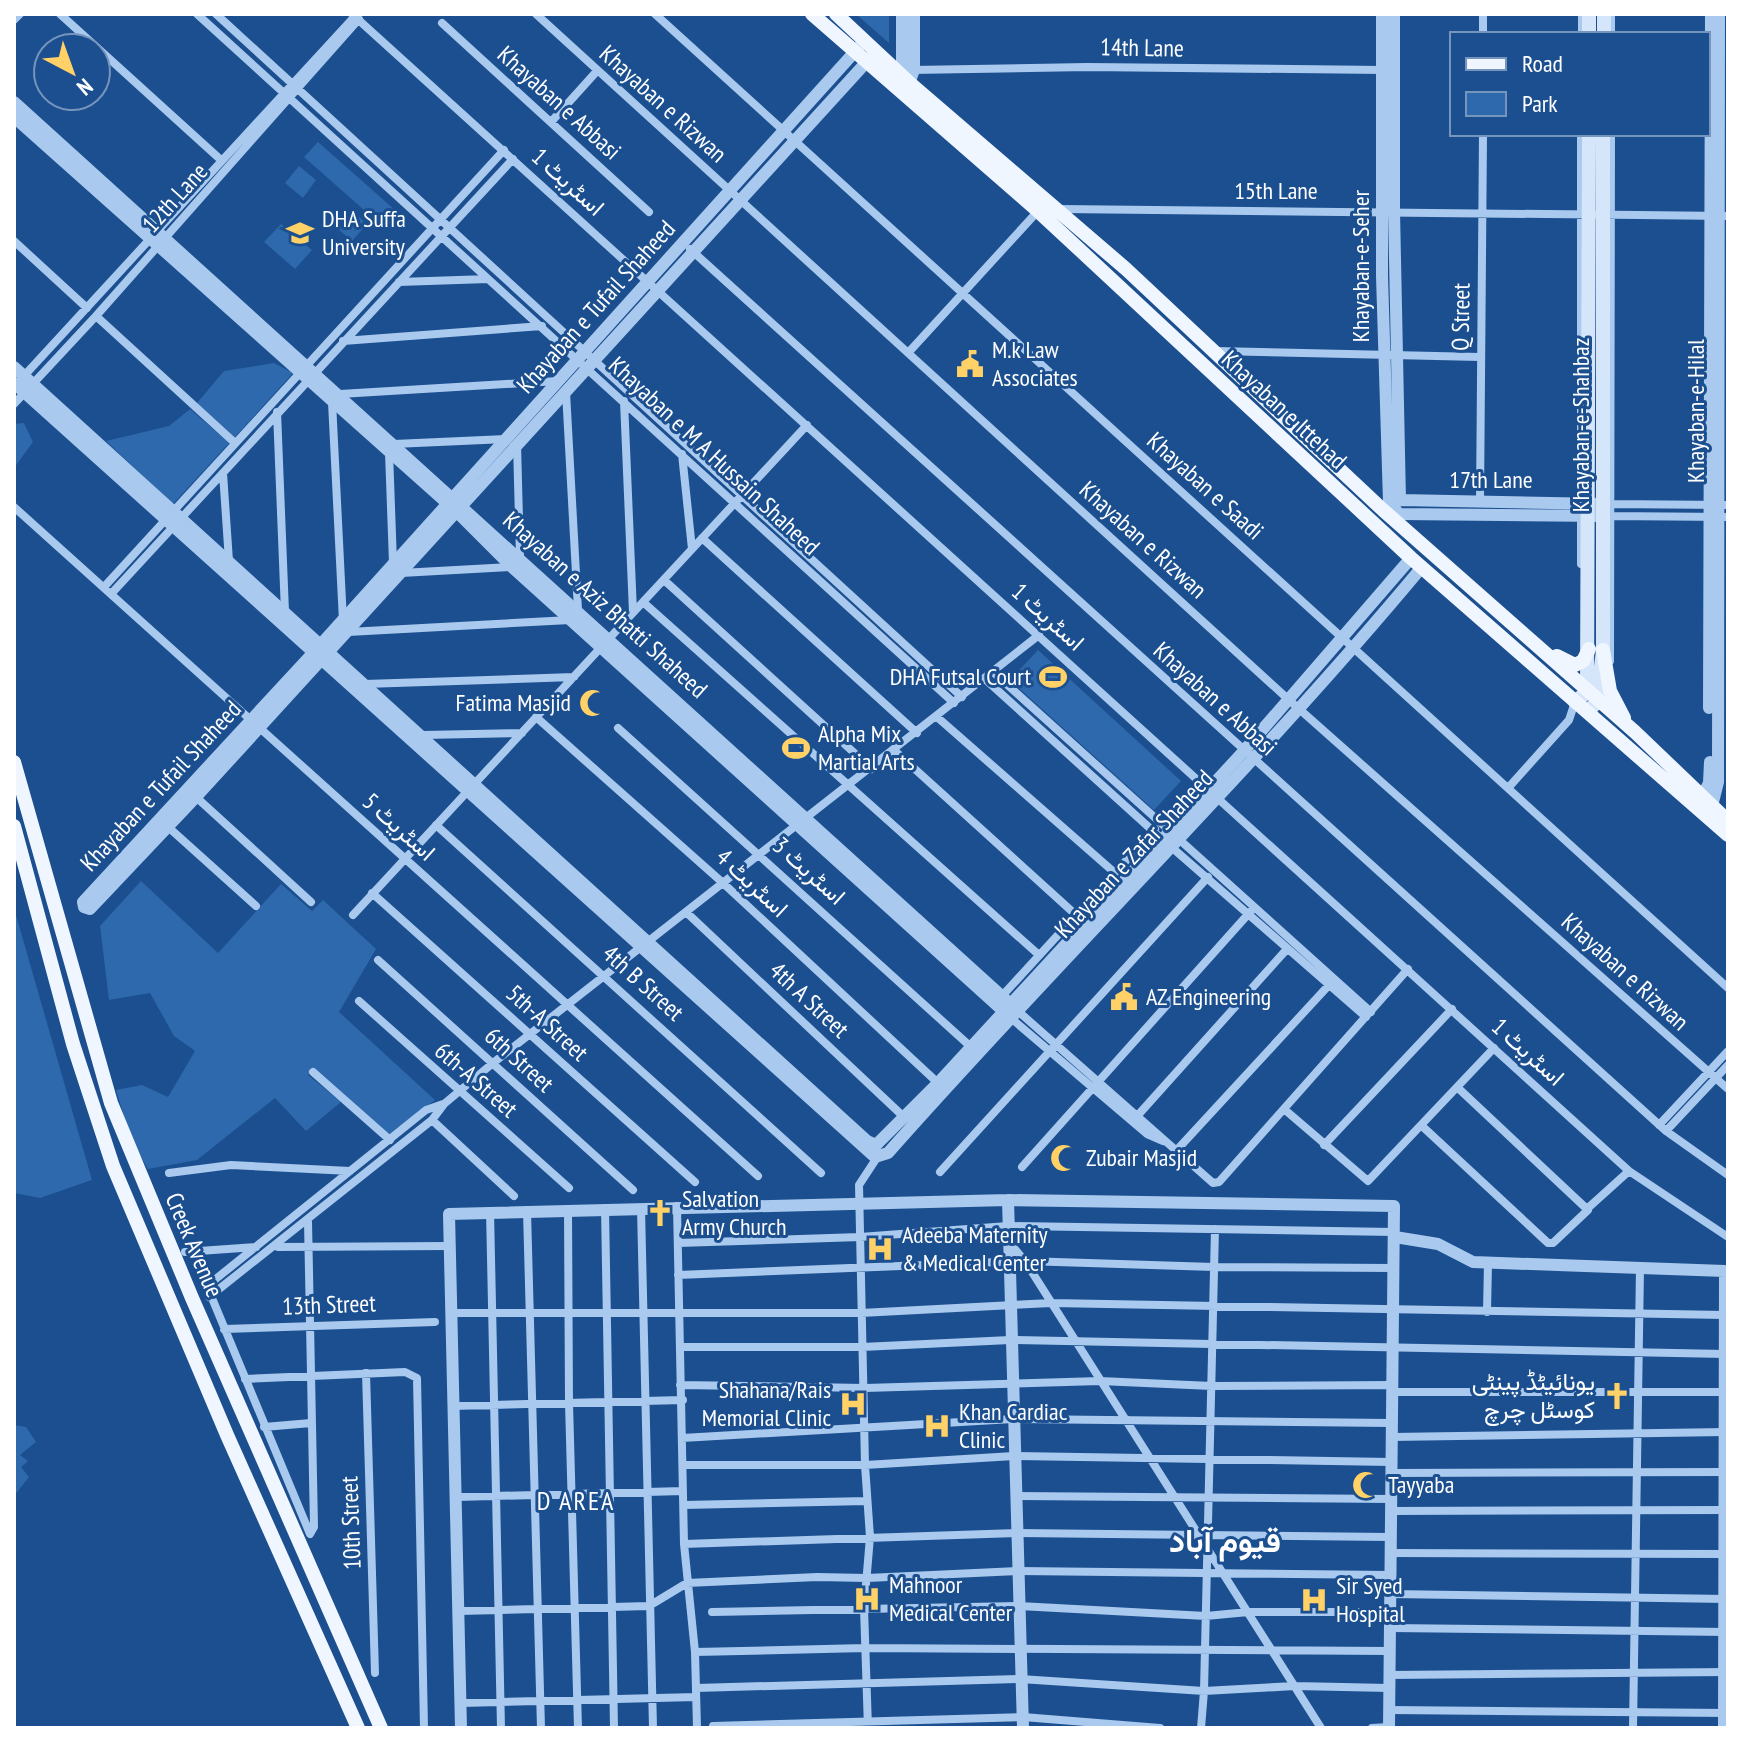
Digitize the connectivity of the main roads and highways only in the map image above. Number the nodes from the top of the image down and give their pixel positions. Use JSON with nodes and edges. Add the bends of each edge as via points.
{"nodes":[{"id":1,"x":812,"y":14,"type":"edge"},
{"id":2,"x":836,"y":14,"type":"edge"},
{"id":3,"x":904,"y":80,"type":"junction"},
{"id":4,"x":1589,"y":136,"type":"edge"},
{"id":5,"x":1603,"y":136,"type":"edge"},
{"id":6,"x":1596,"y":214,"type":"junction"},
{"id":7,"x":1533,"y":644,"type":"junction"},
{"id":8,"x":1591,"y":653,"type":"junction"},
{"id":9,"x":1587,"y":702,"type":"junction"},
{"id":10,"x":1635,"y":732,"type":"junction"},
{"id":11,"x":14,"y":762,"type":"edge"},
{"id":12,"x":1728,"y":821,"type":"edge"},
{"id":13,"x":14,"y":826,"type":"edge"},
{"id":14,"x":1728,"y":835,"type":"edge"},
{"id":15,"x":358,"y":1728,"type":"edge"},
{"id":16,"x":381,"y":1728,"type":"edge"}],
"edges":[{"from":1,"to":3,"type":"main road","name":"Khayaban e Ittehad","via":[[866,64]]},
{"from":2,"to":3,"type":"main road","name":"Khayaban e Ittehad"},
{"from":3,"to":7,"type":"main road","name":"Khayaban e Ittehad","via":[[1060,209],[1395,510]]},
{"from":3,"to":9,"type":"main road","name":"Khayaban e Ittehad","via":[[1416,563]]},
{"from":4,"to":6,"type":"main road","name":"Khayaban-e-Shahbaz"},
{"from":5,"to":6,"type":"main road","name":"Khayaban-e-Shahbaz"},
{"from":6,"to":8,"type":"main road","name":"Khayaban-e-Shahbaz","via":[[1583,508]]},
{"from":6,"to":8,"type":"main road","name":"Khayaban-e-Shahbaz","via":[[1607,510]]},
{"from":7,"to":8,"type":"main road","via":[[1546,645],[1566,663]]},
{"from":7,"to":9,"type":"main road","name":"Khayaban e Ittehad"},
{"from":8,"to":9,"type":"main road","name":"Khayaban-e-Shahbaz"},
{"from":8,"to":10,"type":"main road"},
{"from":9,"to":10,"type":"main road","name":"Khayaban e Ittehad"},
{"from":9,"to":14,"type":"main road","name":"Khayaban e Ittehad"},
{"from":10,"to":12,"type":"main road","name":"Khayaban e Ittehad"},
{"from":11,"to":16,"type":"main road","name":"Creek Avenue","via":[[111,1103]]},
{"from":13,"to":15,"type":"main road","name":"Creek Avenue","via":[[73,1044],[113,1166]]}]}
